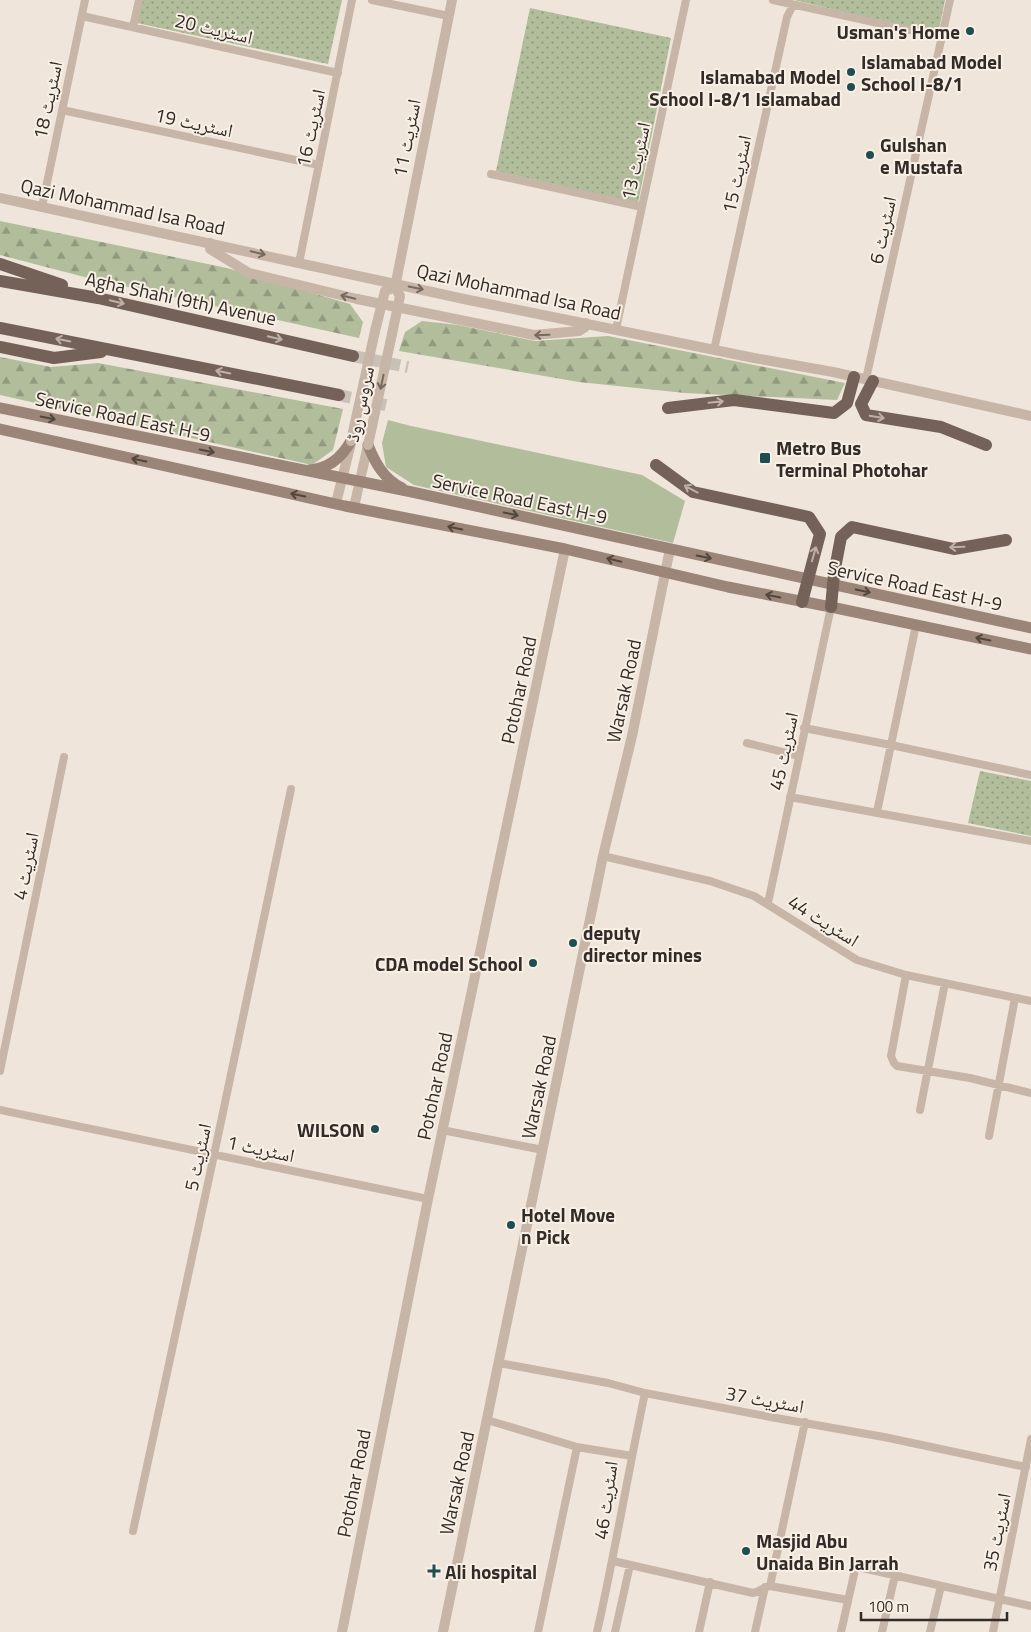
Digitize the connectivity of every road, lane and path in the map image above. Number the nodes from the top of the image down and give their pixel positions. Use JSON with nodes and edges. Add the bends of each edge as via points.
{"nodes":[{"id":1,"x":85,"y":0,"type":"edge"},
{"id":2,"x":138,"y":0,"type":"edge"},
{"id":3,"x":352,"y":0,"type":"edge"},
{"id":4,"x":372,"y":0,"type":"edge"},
{"id":5,"x":452,"y":0,"type":"edge"},
{"id":6,"x":686,"y":0,"type":"edge"},
{"id":7,"x":772,"y":0,"type":"edge"},
{"id":8,"x":950,"y":0,"type":"edge"},
{"id":9,"x":794,"y":5,"type":"junction"},
{"id":10,"x":82,"y":16,"type":"junction"},
{"id":11,"x":449,"y":16,"type":"junction"},
{"id":12,"x":133,"y":27,"type":"junction"},
{"id":13,"x":942,"y":37,"type":"junction"},
{"id":14,"x":338,"y":73,"type":"junction"},
{"id":15,"x":62,"y":110,"type":"junction"},
{"id":16,"x":319,"y":165,"type":"junction"},
{"id":17,"x":491,"y":174,"type":"dead end"},
{"id":18,"x":0,"y":198,"type":"edge"},
{"id":19,"x":42,"y":207,"type":"junction"},
{"id":20,"x":642,"y":207,"type":"junction"},
{"id":21,"x":210,"y":243,"type":"junction"},
{"id":22,"x":299,"y":263,"type":"junction"},
{"id":23,"x":0,"y":264,"type":"edge"},
{"id":24,"x":0,"y":281,"type":"edge"},
{"id":25,"x":395,"y":285,"type":"junction"},
{"id":26,"x":98,"y":298,"type":"junction"},
{"id":27,"x":381,"y":304,"type":"junction"},
{"id":28,"x":398,"y":308,"type":"junction"},
{"id":29,"x":586,"y":323,"type":"junction"},
{"id":30,"x":0,"y":328,"type":"edge"},
{"id":31,"x":616,"y":330,"type":"junction"},
{"id":32,"x":0,"y":347,"type":"edge"},
{"id":33,"x":114,"y":350,"type":"junction"},
{"id":34,"x":714,"y":350,"type":"junction"},
{"id":35,"x":353,"y":356,"type":"tunnel mouth"},
{"id":36,"x":864,"y":379,"type":"junction"},
{"id":37,"x":339,"y":395,"type":"tunnel mouth"},
{"id":38,"x":0,"y":408,"type":"edge"},
{"id":39,"x":668,"y":408,"type":"dead end"},
{"id":40,"x":1031,"y":416,"type":"edge"},
{"id":41,"x":0,"y":429,"type":"edge"},
{"id":42,"x":352,"y":440,"type":"junction"},
{"id":43,"x":368,"y":445,"type":"junction"},
{"id":44,"x":986,"y":445,"type":"dead end"},
{"id":45,"x":656,"y":466,"type":"dead end"},
{"id":46,"x":300,"y":470,"type":"junction"},
{"id":47,"x":343,"y":478,"type":"junction"},
{"id":48,"x":360,"y":482,"type":"junction"},
{"id":49,"x":412,"y":492,"type":"junction"},
{"id":50,"x":345,"y":505,"type":"junction"},
{"id":51,"x":1006,"y":540,"type":"dead end"},
{"id":52,"x":565,"y":548,"type":"junction"},
{"id":53,"x":670,"y":550,"type":"junction"},
{"id":54,"x":665,"y":572,"type":"junction"},
{"id":55,"x":807,"y":579,"type":"junction"},
{"id":56,"x":832,"y":585,"type":"junction"},
{"id":57,"x":802,"y":602,"type":"junction"},
{"id":58,"x":831,"y":607,"type":"junction"},
{"id":59,"x":916,"y":625,"type":"junction"},
{"id":60,"x":1027,"y":627,"type":"edge"},
{"id":61,"x":1019,"y":646,"type":"junction"},
{"id":62,"x":1031,"y":649,"type":"edge"},
{"id":63,"x":804,"y":728,"type":"junction"},
{"id":64,"x":747,"y":743,"type":"dead end"},
{"id":65,"x":891,"y":745,"type":"junction"},
{"id":66,"x":799,"y":756,"type":"junction"},
{"id":67,"x":64,"y":757,"type":"dead end"},
{"id":68,"x":1031,"y":775,"type":"edge"},
{"id":69,"x":291,"y":789,"type":"dead end"},
{"id":70,"x":790,"y":797,"type":"junction"},
{"id":71,"x":877,"y":812,"type":"junction"},
{"id":72,"x":1031,"y":841,"type":"edge"},
{"id":73,"x":603,"y":856,"type":"junction"},
{"id":74,"x":768,"y":903,"type":"junction"},
{"id":75,"x":906,"y":975,"type":"junction"},
{"id":76,"x":946,"y":983,"type":"junction"},
{"id":77,"x":1015,"y":998,"type":"junction"},
{"id":78,"x":1031,"y":1001,"type":"edge"},
{"id":79,"x":0,"y":1071,"type":"edge"},
{"id":80,"x":929,"y":1071,"type":"junction"},
{"id":81,"x":998,"y":1084,"type":"junction"},
{"id":82,"x":1031,"y":1093,"type":"edge"},
{"id":83,"x":0,"y":1110,"type":"edge"},
{"id":84,"x":920,"y":1110,"type":"dead end"},
{"id":85,"x":442,"y":1130,"type":"junction"},
{"id":86,"x":989,"y":1136,"type":"dead end"},
{"id":87,"x":543,"y":1150,"type":"junction"},
{"id":88,"x":214,"y":1155,"type":"junction"},
{"id":89,"x":428,"y":1199,"type":"junction"},
{"id":90,"x":499,"y":1363,"type":"junction"},
{"id":91,"x":645,"y":1393,"type":"junction"},
{"id":92,"x":487,"y":1420,"type":"junction"},
{"id":93,"x":804,"y":1422,"type":"junction"},
{"id":94,"x":1031,"y":1439,"type":"edge"},
{"id":95,"x":577,"y":1447,"type":"junction"},
{"id":96,"x":632,"y":1456,"type":"junction"},
{"id":97,"x":1026,"y":1467,"type":"junction"},
{"id":98,"x":133,"y":1531,"type":"dead end"},
{"id":99,"x":613,"y":1561,"type":"junction"},
{"id":100,"x":630,"y":1565,"type":"junction"},
{"id":101,"x":895,"y":1575,"type":"junction"},
{"id":102,"x":710,"y":1582,"type":"junction"},
{"id":103,"x":767,"y":1586,"type":"junction"},
{"id":104,"x":941,"y":1586,"type":"junction"},
{"id":105,"x":1000,"y":1599,"type":"junction"},
{"id":106,"x":848,"y":1600,"type":"junction"},
{"id":107,"x":1031,"y":1606,"type":"edge"},
{"id":108,"x":342,"y":1632,"type":"edge"},
{"id":109,"x":443,"y":1632,"type":"edge"},
{"id":110,"x":538,"y":1632,"type":"edge"},
{"id":111,"x":597,"y":1632,"type":"edge"},
{"id":112,"x":615,"y":1632,"type":"edge"},
{"id":113,"x":699,"y":1632,"type":"edge"},
{"id":114,"x":755,"y":1632,"type":"edge"},
{"id":115,"x":841,"y":1632,"type":"edge"},
{"id":116,"x":882,"y":1632,"type":"edge"},
{"id":117,"x":930,"y":1632,"type":"edge"},
{"id":118,"x":994,"y":1632,"type":"edge"}],
"edges":[{"from":1,"to":10,"type":"street","name":"اسٹریٹ 18"},
{"from":2,"to":12,"type":"street"},
{"from":3,"to":14,"type":"street","name":"اسٹریٹ 16"},
{"from":4,"to":11,"type":"street"},
{"from":5,"to":11,"type":"street","name":"اسٹریٹ 11"},
{"from":6,"to":20,"type":"street","name":"اسٹریٹ 13"},
{"from":7,"to":9,"type":"street"},
{"from":8,"to":13,"type":"street","name":"اسٹریٹ 6"},
{"from":9,"to":13,"type":"street"},
{"from":9,"to":34,"type":"street","name":"اسٹریٹ 15","via":[[787,18]]},
{"from":10,"to":12,"type":"street","name":"اسٹریٹ 20"},
{"from":10,"to":15,"type":"street","name":"اسٹریٹ 18"},
{"from":11,"to":25,"type":"street","name":"اسٹریٹ 11"},
{"from":12,"to":14,"type":"street","name":"اسٹریٹ 20"},
{"from":13,"to":36,"type":"street","name":"اسٹریٹ 6"},
{"from":14,"to":16,"type":"street","name":"اسٹریٹ 16"},
{"from":15,"to":16,"type":"street","name":"اسٹریٹ 19"},
{"from":15,"to":19,"type":"street","name":"اسٹریٹ 18"},
{"from":16,"to":22,"type":"street","name":"اسٹریٹ 16"},
{"from":17,"to":20,"type":"street"},
{"from":18,"to":19,"type":"street","name":"Qazi Mohammad Isa Road"},
{"from":19,"to":21,"type":"street","name":"Qazi Mohammad Isa Road"},
{"from":20,"to":31,"type":"street","name":"اسٹریٹ 13"},
{"from":21,"to":22,"type":"street","name":"Qazi Mohammad Isa Road","one_way":true},
{"from":27,"to":21,"type":"street","one_way":true,"via":[[249,273],[211,249]]},
{"from":22,"to":25,"type":"street","name":"Qazi Mohammad Isa Road"},
{"from":23,"to":26,"type":"main road"},
{"from":24,"to":26,"type":"main road","name":"Agha Shahi (9th) Avenue"},
{"from":25,"to":27,"type":"street","name":"سروس روڈ","via":[[385,291]]},
{"from":25,"to":28,"type":"street","name":"سروس روڈ","via":[[400,296]]},
{"from":25,"to":29,"type":"street","name":"Qazi Mohammad Isa Road","one_way":true},
{"from":26,"to":35,"type":"main road","name":"Agha Shahi (9th) Avenue","one_way":true},
{"from":27,"to":28,"type":"street"},
{"from":27,"to":42,"type":"street","name":"سروس روڈ","bridge":true},
{"from":29,"to":28,"type":"street","one_way":true,"via":[[579,331],[534,335]]},
{"from":28,"to":43,"type":"street","name":"سروس روڈ","one_way":true,"bridge":true},
{"from":29,"to":31,"type":"street","name":"Qazi Mohammad Isa Road"},
{"from":33,"to":30,"type":"main road","one_way":true},
{"from":31,"to":34,"type":"street","name":"Qazi Mohammad Isa Road"},
{"from":32,"to":33,"type":"main road","via":[[54,358]]},
{"from":37,"to":33,"type":"main road","one_way":true},
{"from":34,"to":36,"type":"street","name":"Qazi Mohammad Isa Road"},
{"from":39,"to":36,"type":"main road","one_way":true,"via":[[734,400],[834,413],[847,403]]},
{"from":36,"to":40,"type":"street","name":"Qazi Mohammad Isa Road"},
{"from":36,"to":44,"type":"main road","one_way":true,"via":[[861,404],[866,415],[941,427]]},
{"from":38,"to":46,"type":"main road","name":"Service Road East H-9","one_way":true},
{"from":50,"to":41,"type":"main road","name":"Service Road East H-9","one_way":true},
{"from":42,"to":46,"type":"main road","via":[[331,464]]},
{"from":42,"to":47,"type":"street","name":"سروس روڈ"},
{"from":43,"to":48,"type":"street","name":"سروس روڈ"},
{"from":43,"to":49,"type":"main road","via":[[384,475]]},
{"from":55,"to":45,"type":"main road","one_way":true,"via":[[820,534],[809,517],[694,492]]},
{"from":46,"to":47,"type":"main road","name":"Service Road East H-9"},
{"from":47,"to":48,"type":"main road","name":"Service Road East H-9"},
{"from":47,"to":50,"type":"street","name":"سروس روڈ"},
{"from":48,"to":49,"type":"main road","name":"Service Road East H-9"},
{"from":48,"to":50,"type":"street","name":"سروس روڈ"},
{"from":49,"to":53,"type":"main road","name":"Service Road East H-9","one_way":true},
{"from":52,"to":50,"type":"main road","name":"Service Road East H-9","one_way":true},
{"from":51,"to":56,"type":"main road","one_way":true,"via":[[954,548],[852,527],[841,536]]},
{"from":54,"to":52,"type":"main road","name":"Service Road East H-9","one_way":true},
{"from":52,"to":85,"type":"street","name":"Potohar Road"},
{"from":53,"to":54,"type":"street","name":"Warsak Road"},
{"from":53,"to":55,"type":"main road","name":"Service Road East H-9","one_way":true},
{"from":57,"to":54,"type":"main road","name":"Service Road East H-9","one_way":true},
{"from":54,"to":73,"type":"street","name":"Warsak Road","via":[[632,736]]},
{"from":55,"to":56,"type":"main road","name":"Service Road East H-9"},
{"from":55,"to":57,"type":"main road"},
{"from":56,"to":58,"type":"main road"},
{"from":56,"to":60,"type":"main road","name":"Service Road East H-9","one_way":true},
{"from":57,"to":58,"type":"main road","name":"Service Road East H-9"},
{"from":58,"to":59,"type":"main road","name":"Service Road East H-9"},
{"from":58,"to":63,"type":"street","name":"اسٹریٹ 45"},
{"from":61,"to":59,"type":"main road","name":"Service Road East H-9","one_way":true},
{"from":59,"to":65,"type":"street"},
{"from":60,"to":61,"type":"main road"},
{"from":61,"to":62,"type":"main road","name":"Service Road East H-9"},
{"from":63,"to":65,"type":"street"},
{"from":63,"to":66,"type":"street","name":"اسٹریٹ 45"},
{"from":64,"to":66,"type":"street"},
{"from":65,"to":68,"type":"street"},
{"from":65,"to":71,"type":"street"},
{"from":66,"to":70,"type":"street","name":"اسٹریٹ 45"},
{"from":67,"to":79,"type":"street","name":"اسٹریٹ 4"},
{"from":69,"to":88,"type":"street","name":"اسٹریٹ 5"},
{"from":70,"to":71,"type":"street"},
{"from":70,"to":74,"type":"street","name":"اسٹریٹ 45"},
{"from":71,"to":72,"type":"street"},
{"from":73,"to":74,"type":"street","name":"اسٹریٹ 44","via":[[710,881]]},
{"from":73,"to":87,"type":"street","name":"Warsak Road"},
{"from":74,"to":75,"type":"street","name":"اسٹریٹ 44","via":[[857,960]]},
{"from":75,"to":76,"type":"street","name":"اسٹریٹ 44"},
{"from":75,"to":80,"type":"street","via":[[891,1056],[897,1066]]},
{"from":76,"to":77,"type":"street","name":"اسٹریٹ 44"},
{"from":76,"to":80,"type":"street"},
{"from":77,"to":78,"type":"street","name":"اسٹریٹ 44"},
{"from":77,"to":81,"type":"street"},
{"from":80,"to":81,"type":"street"},
{"from":80,"to":84,"type":"street"},
{"from":81,"to":82,"type":"street"},
{"from":81,"to":86,"type":"street"},
{"from":83,"to":88,"type":"street","name":"اسٹریٹ 1"},
{"from":85,"to":87,"type":"street"},
{"from":85,"to":89,"type":"street","name":"Potohar Road"},
{"from":87,"to":90,"type":"street","name":"Warsak Road"},
{"from":88,"to":89,"type":"street","name":"اسٹریٹ 1"},
{"from":88,"to":98,"type":"street","name":"اسٹریٹ 5"},
{"from":89,"to":108,"type":"street","name":"Potohar Road"},
{"from":90,"to":91,"type":"street","name":"اسٹریٹ 37"},
{"from":90,"to":92,"type":"street","name":"Warsak Road"},
{"from":91,"to":93,"type":"street","name":"اسٹریٹ 37"},
{"from":91,"to":96,"type":"street"},
{"from":92,"to":95,"type":"street","name":"اسٹریٹ 46"},
{"from":92,"to":109,"type":"street","name":"Warsak Road"},
{"from":93,"to":97,"type":"street","name":"اسٹریٹ 37"},
{"from":93,"to":103,"type":"street"},
{"from":94,"to":97,"type":"street","name":"اسٹریٹ 35"},
{"from":95,"to":96,"type":"street","name":"اسٹریٹ 46"},
{"from":95,"to":110,"type":"street"},
{"from":96,"to":99,"type":"street","name":"اسٹریٹ 46"},
{"from":97,"to":105,"type":"street","name":"اسٹریٹ 35"},
{"from":99,"to":100,"type":"street"},
{"from":99,"to":111,"type":"street","name":"اسٹریٹ 46"},
{"from":100,"to":102,"type":"street"},
{"from":100,"to":112,"type":"street"},
{"from":101,"to":104,"type":"street"},
{"from":101,"to":106,"type":"street","via":[[856,1568]]},
{"from":101,"to":116,"type":"street"},
{"from":102,"to":103,"type":"street","via":[[753,1593]]},
{"from":102,"to":113,"type":"street"},
{"from":103,"to":106,"type":"street"},
{"from":103,"to":114,"type":"street"},
{"from":104,"to":105,"type":"street"},
{"from":104,"to":117,"type":"street"},
{"from":105,"to":107,"type":"street"},
{"from":105,"to":118,"type":"street","name":"اسٹریٹ 35"},
{"from":106,"to":115,"type":"street"}]}
